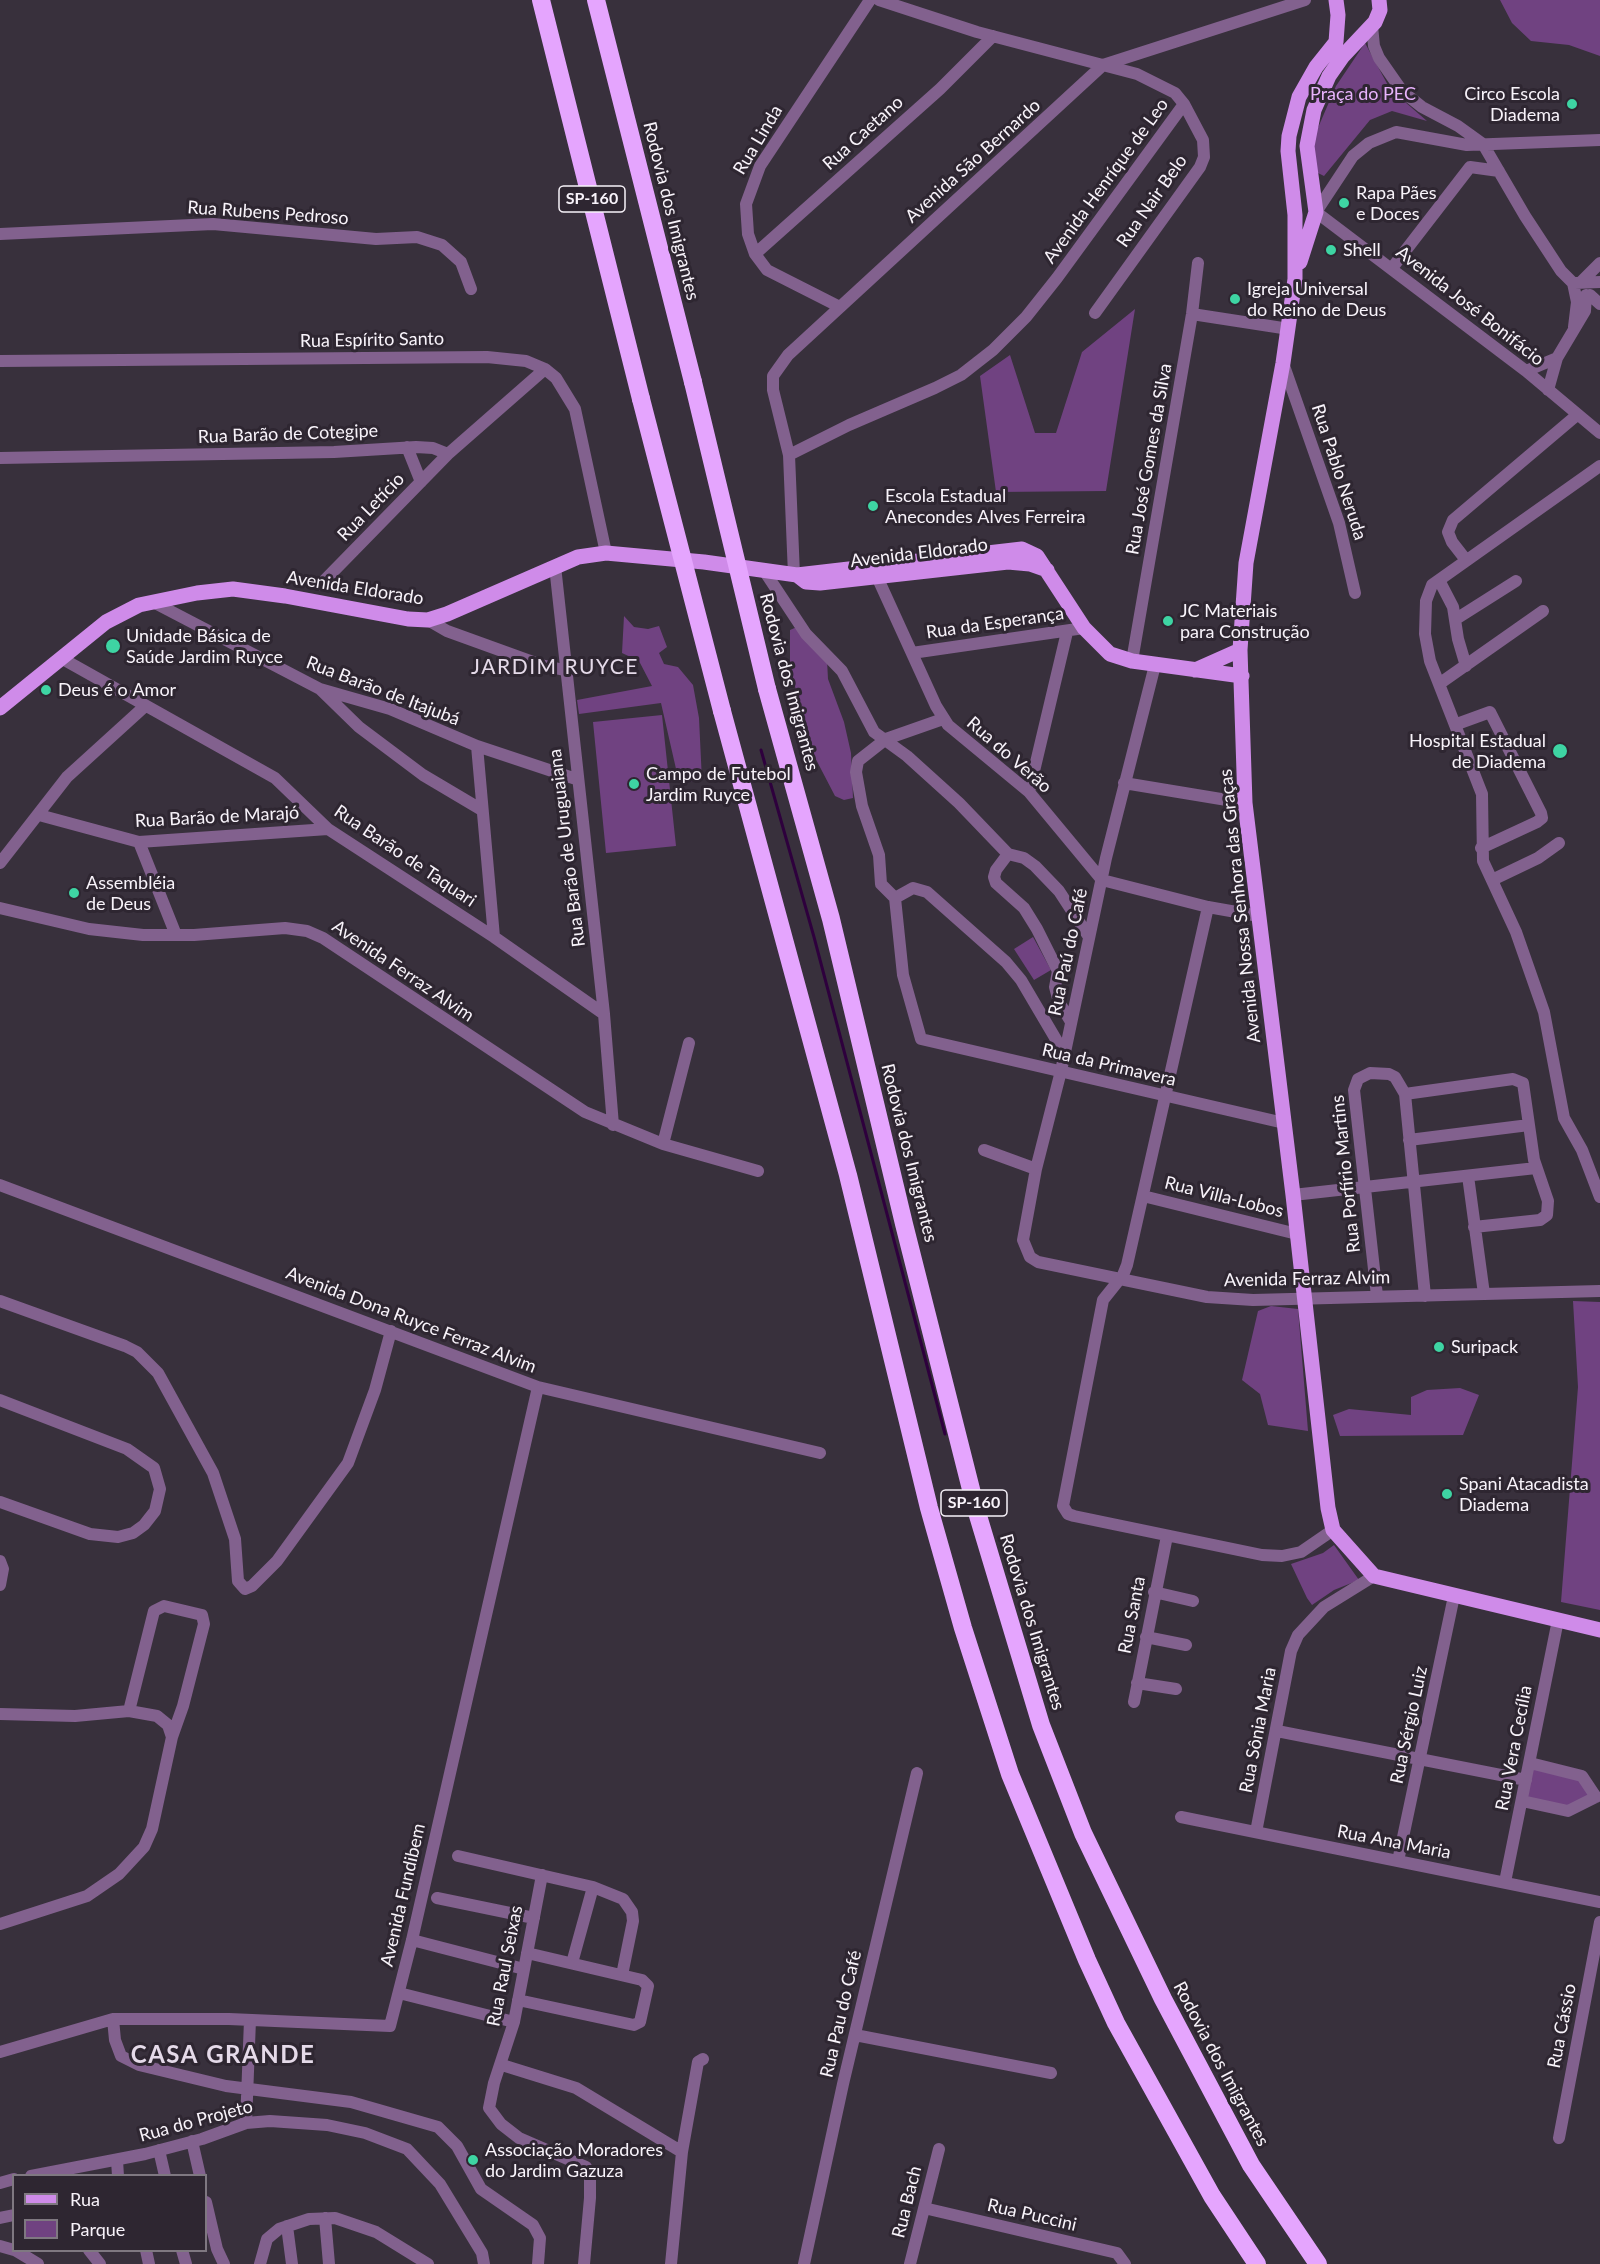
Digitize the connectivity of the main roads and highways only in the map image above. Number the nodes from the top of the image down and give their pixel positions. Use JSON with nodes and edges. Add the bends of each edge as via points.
{"nodes":[{"id":1,"x":541,"y":0,"type":"edge"},
{"id":2,"x":596,"y":0,"type":"edge"},
{"id":3,"x":1336,"y":0,"type":"edge"},
{"id":4,"x":1347,"y":0,"type":"edge"},
{"id":5,"x":1379,"y":0,"type":"edge"},
{"id":6,"x":1336,"y":42,"type":"junction"},
{"id":7,"x":1289,"y":160,"type":"junction"},
{"id":8,"x":1316,"y":212,"type":"junction"},
{"id":9,"x":1295,"y":279,"type":"junction"},
{"id":10,"x":1240,"y":650,"type":"junction"},
{"id":11,"x":1195,"y":670,"type":"junction"},
{"id":12,"x":1242,"y":676,"type":"junction"},
{"id":13,"x":0,"y":708,"type":"edge"},
{"id":14,"x":1600,"y":1630,"type":"edge"},
{"id":15,"x":1257,"y":2264,"type":"edge"},
{"id":16,"x":1318,"y":2264,"type":"edge"}],
"edges":[{"from":1,"to":15,"type":"highway","number":"SP-160","bridge":true,"via":[[641,399],[848,1175],[929,1508],[963,1628],[1010,1774],[1116,2023],[1212,2196]]},
{"from":2,"to":16,"type":"highway","name":"Rodovia dos Imigrantes","number":"SP-160","bridge":true,"via":[[767,689],[831,918],[976,1509],[1041,1725],[1083,1833],[1163,1999],[1251,2166]]},
{"from":3,"to":6,"type":"main road"},
{"from":4,"to":6,"type":"main road","name":"Avenida Nossa Senhora das Graças","via":[[1345,28]]},
{"from":5,"to":8,"type":"main road","name":"Avenida Nossa Senhora das Graças","via":[[1380,10],[1372,26],[1338,62],[1314,110],[1307,146]]},
{"from":6,"to":7,"type":"main road","name":"Avenida Nossa Senhora das Graças","via":[[1299,97],[1289,136]]},
{"from":7,"to":8,"type":"main road","via":[[1302,194]]},
{"from":7,"to":9,"type":"main road","name":"Avenida Nossa Senhora das Graças","via":[[1295,215]]},
{"from":8,"to":9,"type":"main road","name":"Avenida Nossa Senhora das Graças"},
{"from":9,"to":10,"type":"main road","name":"Avenida Nossa Senhora das Graças","via":[[1246,563]]},
{"from":10,"to":11,"type":"main road"},
{"from":10,"to":12,"type":"main road","name":"Avenida Nossa Senhora das Graças"},
{"from":11,"to":12,"type":"main road","name":"Avenida Eldorado"},
{"from":11,"to":13,"type":"main road","name":"Avenida Eldorado","via":[[1110,654],[1084,628],[1037,556],[1022,549],[874,572],[796,575],[606,553],[578,557],[428,620],[233,589],[153,602],[112,618]]},
{"from":12,"to":14,"type":"main road","name":"Avenida Nossa Senhora das Graças","via":[[1245,803],[1325,1491],[1333,1530],[1374,1576]]}]}
